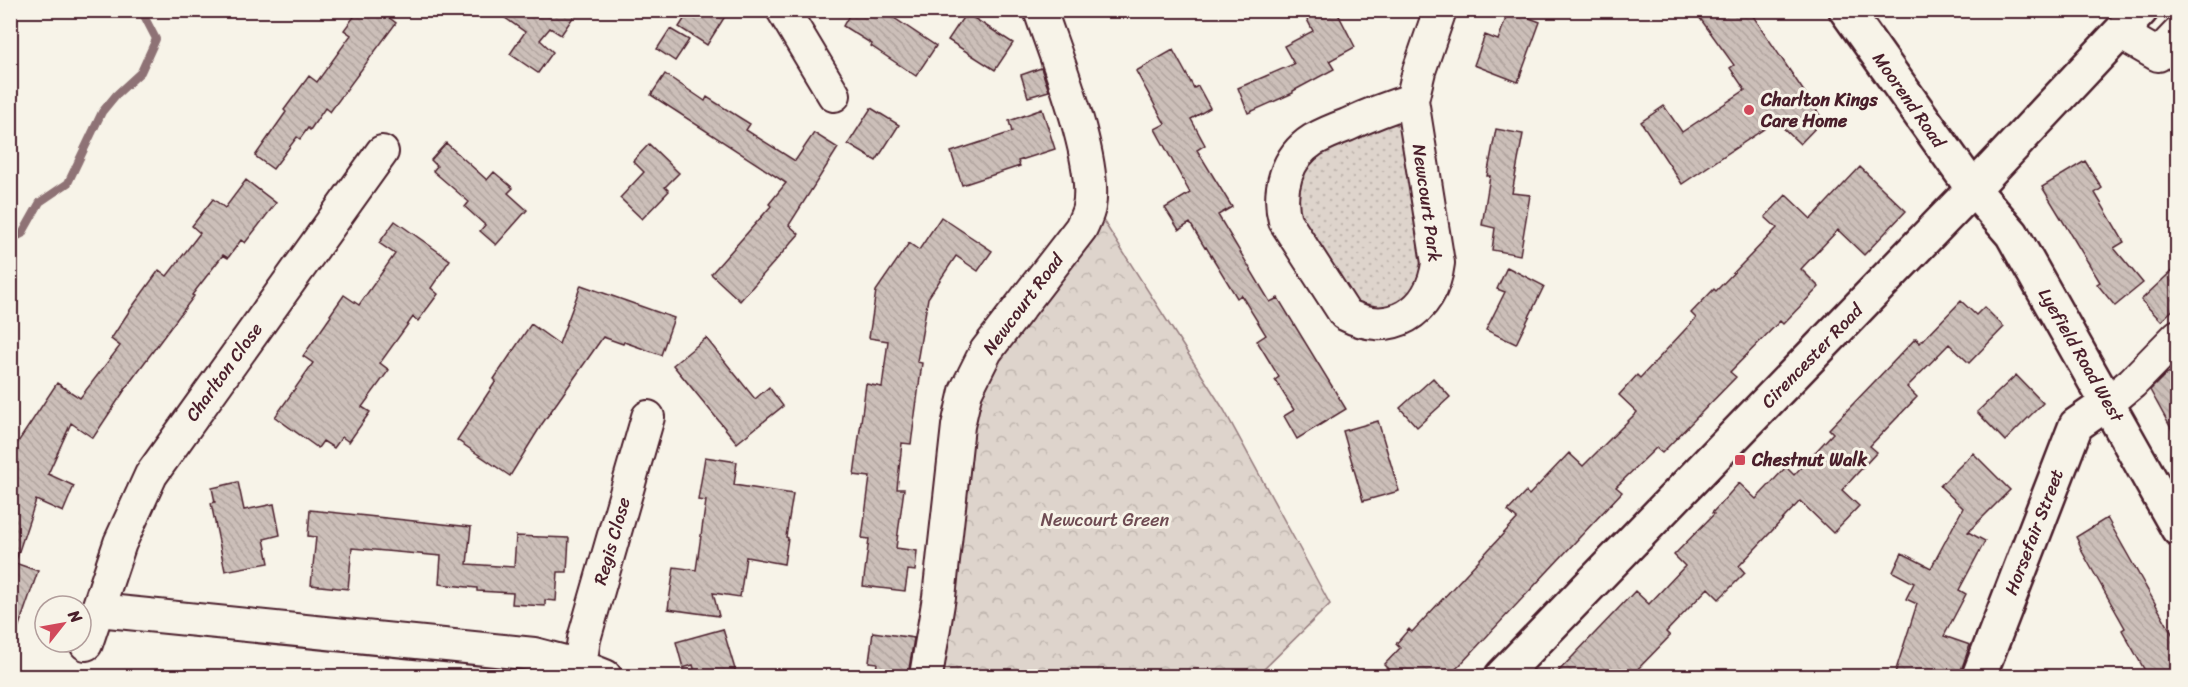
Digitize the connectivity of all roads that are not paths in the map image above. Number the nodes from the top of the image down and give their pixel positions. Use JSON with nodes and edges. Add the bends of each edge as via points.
{"nodes":[{"id":1,"x":783,"y":10,"type":"edge"},
{"id":2,"x":1040,"y":10,"type":"edge"},
{"id":3,"x":1440,"y":10,"type":"edge"},
{"id":4,"x":1846,"y":10,"type":"edge"},
{"id":5,"x":2130,"y":22,"type":"edge"},
{"id":6,"x":2178,"y":34,"type":"edge"},
{"id":7,"x":834,"y":95,"type":"dead end"},
{"id":8,"x":1412,"y":100,"type":"junction"},
{"id":9,"x":382,"y":152,"type":"dead end"},
{"id":10,"x":1973,"y":189,"type":"junction"},
{"id":11,"x":2178,"y":336,"type":"edge"},
{"id":12,"x":2109,"y":402,"type":"junction"},
{"id":13,"x":648,"y":417,"type":"dead end"},
{"id":14,"x":2178,"y":528,"type":"edge"},
{"id":15,"x":98,"y":610,"type":"junction"},
{"id":16,"x":93,"y":624,"type":"edge"},
{"id":17,"x":592,"y":671,"type":"edge"},
{"id":18,"x":926,"y":676,"type":"edge"},
{"id":19,"x":1502,"y":676,"type":"edge"},
{"id":20,"x":1979,"y":676,"type":"edge"}],
"edges":[{"from":1,"to":7,"type":"street"},
{"from":2,"to":18,"type":"street","name":"Newcourt Road","via":[[1080,133],[1089,174],[1090,205],[1081,228],[986,351],[966,391],[958,426]]},
{"from":3,"to":8,"type":"street","name":"Newcourt Park"},
{"from":4,"to":10,"type":"street","name":"Moorend Road"},
{"from":5,"to":6,"type":"street","name":"Cirencester Road","via":[[2158,55]]},
{"from":5,"to":10,"type":"street","name":"Cirencester Road"},
{"from":8,"to":8,"type":"street","name":"Newcourt Park","via":[[1438,263],[1436,278],[1426,298],[1398,321],[1357,320],[1345,314],[1285,221],[1281,207],[1284,182],[1294,159],[1311,141]]},
{"from":9,"to":15,"type":"street","name":"Charlton Close","via":[[151,475],[120,543]]},
{"from":10,"to":12,"type":"street","name":"Lyefield Road West","via":[[2012,234]]},
{"from":10,"to":19,"type":"street","name":"Cirencester Road"},
{"from":11,"to":12,"type":"street"},
{"from":12,"to":14,"type":"street","name":"Lyefield Road West"},
{"from":12,"to":20,"type":"street","name":"Horsefair Street","via":[[2076,425]]},
{"from":13,"to":17,"type":"street","name":"Regis Close","via":[[584,639]]},
{"from":15,"to":16,"type":"street","name":"Charlton Close"},
{"from":15,"to":17,"type":"street","via":[[534,654]]}]}
